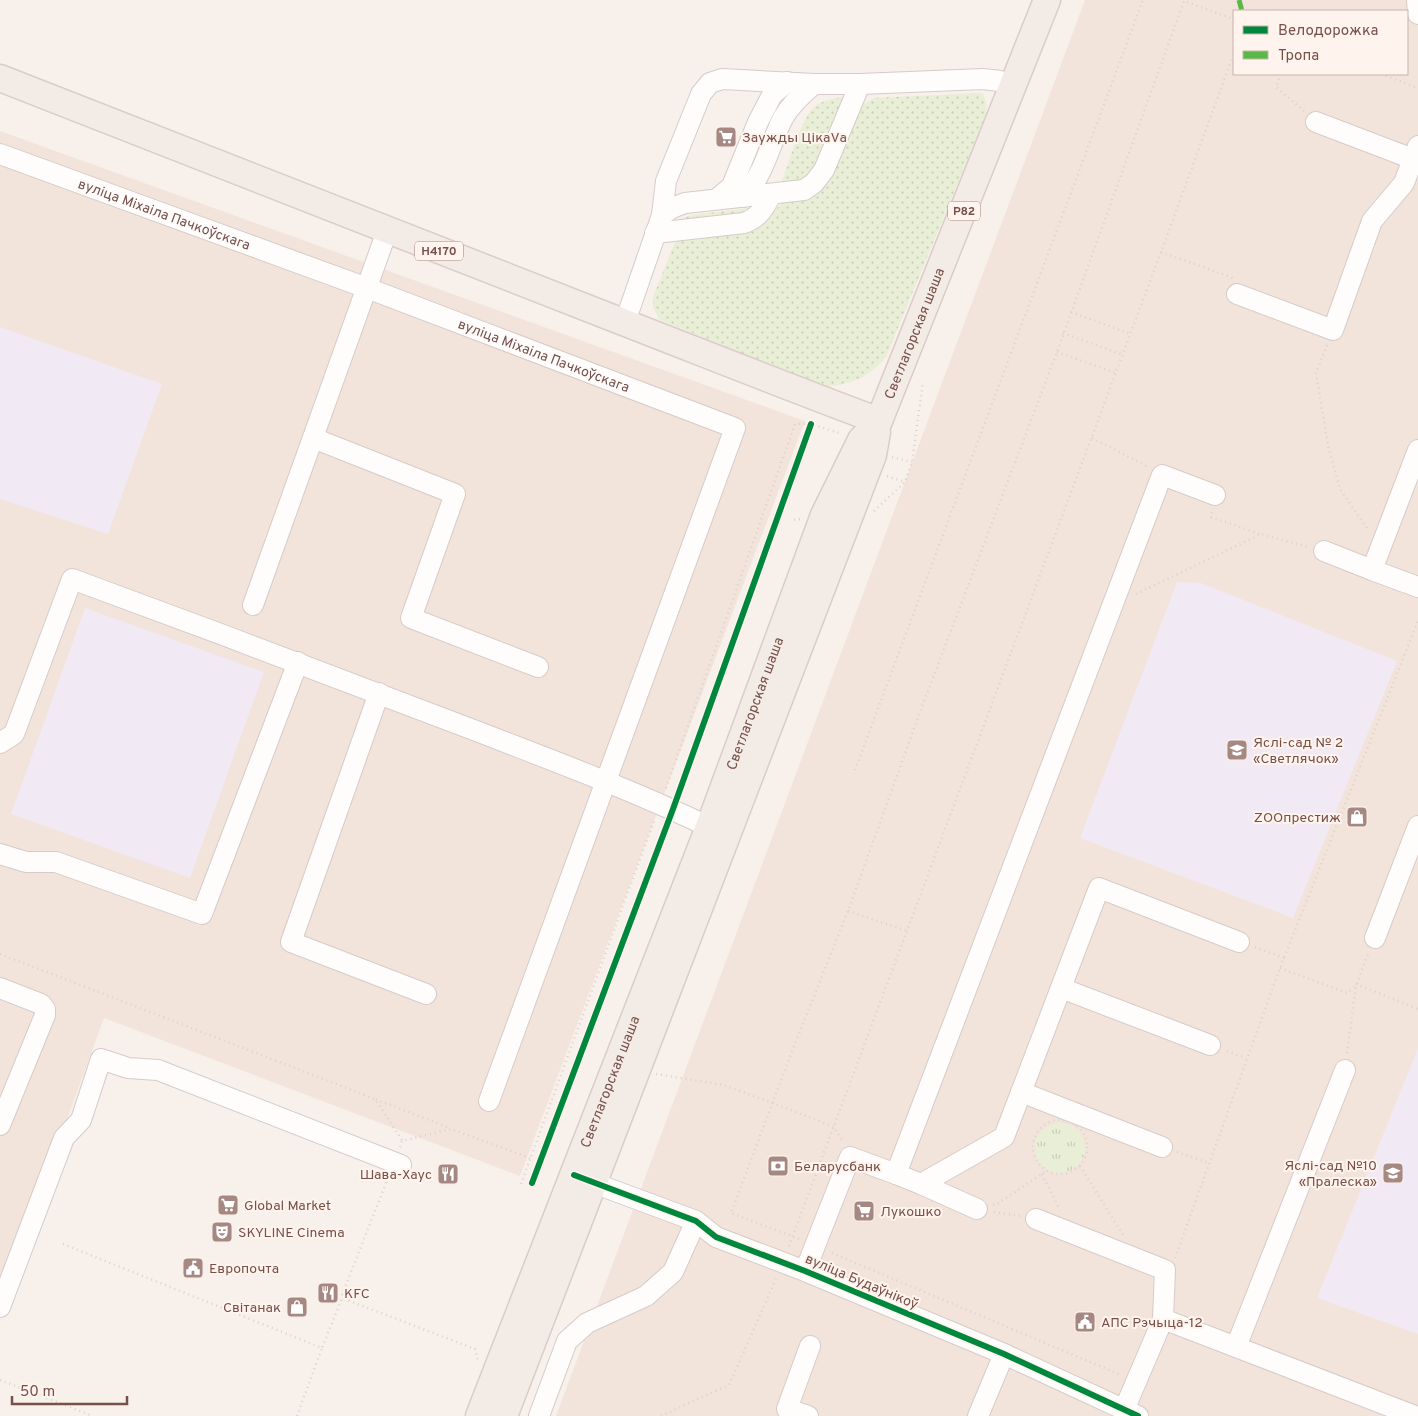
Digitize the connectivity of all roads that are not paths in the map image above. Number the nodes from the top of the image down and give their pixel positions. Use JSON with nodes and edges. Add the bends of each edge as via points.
{"nodes":[{"id":1,"x":1047,"y":0,"type":"edge"},
{"id":2,"x":1417,"y":0,"type":"edge"},
{"id":3,"x":1418,"y":14,"type":"edge"},
{"id":4,"x":0,"y":78,"type":"edge"},
{"id":5,"x":787,"y":82,"type":"junction"},
{"id":6,"x":814,"y":84,"type":"junction"},
{"id":7,"x":860,"y":84,"type":"junction"},
{"id":8,"x":1014,"y":86,"type":"junction"},
{"id":9,"x":1316,"y":122,"type":"road end"},
{"id":10,"x":1416,"y":153,"type":"edge"},
{"id":11,"x":0,"y":154,"type":"edge"},
{"id":12,"x":772,"y":194,"type":"junction"},
{"id":13,"x":744,"y":197,"type":"junction"},
{"id":14,"x":716,"y":199,"type":"junction"},
{"id":15,"x":659,"y":224,"type":"junction"},
{"id":16,"x":387,"y":231,"type":"junction"},
{"id":17,"x":367,"y":288,"type":"junction"},
{"id":18,"x":1237,"y":294,"type":"dead end"},
{"id":19,"x":625,"y":322,"type":"junction"},
{"id":20,"x":879,"y":421,"type":"junction"},
{"id":21,"x":313,"y":438,"type":"junction"},
{"id":22,"x":1418,"y":450,"type":"edge"},
{"id":23,"x":1413,"y":480,"type":"edge"},
{"id":24,"x":1215,"y":495,"type":"road end"},
{"id":25,"x":1324,"y":551,"type":"road end"},
{"id":26,"x":1372,"y":570,"type":"junction"},
{"id":27,"x":1418,"y":587,"type":"edge"},
{"id":28,"x":252,"y":605,"type":"dead end"},
{"id":29,"x":298,"y":662,"type":"junction"},
{"id":30,"x":538,"y":667,"type":"dead end"},
{"id":31,"x":379,"y":693,"type":"junction"},
{"id":32,"x":0,"y":743,"type":"edge"},
{"id":33,"x":605,"y":781,"type":"junction"},
{"id":34,"x":1418,"y":826,"type":"edge"},
{"id":35,"x":709,"y":827,"type":"junction"},
{"id":36,"x":0,"y":854,"type":"edge"},
{"id":37,"x":1375,"y":938,"type":"road end"},
{"id":38,"x":1239,"y":942,"type":"road end"},
{"id":39,"x":0,"y":988,"type":"edge"},
{"id":40,"x":1061,"y":988,"type":"junction"},
{"id":41,"x":426,"y":994,"type":"dead end"},
{"id":42,"x":1210,"y":1045,"type":"road end"},
{"id":43,"x":1345,"y":1070,"type":"road end"},
{"id":44,"x":1021,"y":1092,"type":"junction"},
{"id":45,"x":489,"y":1102,"type":"dead end"},
{"id":46,"x":0,"y":1125,"type":"edge"},
{"id":47,"x":1162,"y":1147,"type":"road end"},
{"id":48,"x":397,"y":1163,"type":"road end"},
{"id":49,"x":896,"y":1174,"type":"junction"},
{"id":50,"x":584,"y":1179,"type":"junction"},
{"id":51,"x":921,"y":1184,"type":"junction"},
{"id":52,"x":977,"y":1208,"type":"road end"},
{"id":53,"x":1036,"y":1219,"type":"road end"},
{"id":54,"x":696,"y":1221,"type":"junction"},
{"id":55,"x":805,"y":1271,"type":"junction"},
{"id":56,"x":0,"y":1307,"type":"edge"},
{"id":57,"x":1162,"y":1319,"type":"junction"},
{"id":58,"x":810,"y":1346,"type":"dead end"},
{"id":59,"x":1236,"y":1348,"type":"junction"},
{"id":60,"x":1004,"y":1354,"type":"junction"},
{"id":61,"x":1131,"y":1413,"type":"edge"},
{"id":62,"x":479,"y":1416,"type":"edge"},
{"id":63,"x":504,"y":1416,"type":"edge"},
{"id":64,"x":539,"y":1416,"type":"edge"},
{"id":65,"x":808,"y":1416,"type":"edge"},
{"id":66,"x":978,"y":1416,"type":"edge"},
{"id":67,"x":1415,"y":1416,"type":"edge"}],
"edges":[{"from":1,"to":8,"type":"main road","name":"Светлагорская шаша","number":"Р82"},
{"from":2,"to":3,"type":"street"},
{"from":4,"to":16,"type":"main road","number":"Н4170"},
{"from":5,"to":6,"type":"street"},
{"from":5,"to":14,"type":"street","via":[[772,95],[732,186]]},
{"from":5,"to":15,"type":"street","via":[[722,79],[710,83],[701,94],[666,181]]},
{"from":6,"to":7,"type":"street"},
{"from":6,"to":13,"type":"street","via":[[797,98],[784,116],[759,174]]},
{"from":7,"to":8,"type":"street","via":[[983,79]]},
{"from":7,"to":12,"type":"street","via":[[824,170],[814,183],[804,190]]},
{"from":8,"to":20,"type":"main road","name":"Светлагорская шаша","number":"Р82"},
{"from":9,"to":10,"type":"street"},
{"from":10,"to":18,"type":"street","via":[[1404,183],[1372,221],[1333,330]]},
{"from":11,"to":17,"type":"street","name":"вуліца Міхаіла Пачкоўскага"},
{"from":12,"to":13,"type":"street"},
{"from":12,"to":15,"type":"street","via":[[761,213],[744,223]]},
{"from":13,"to":14,"type":"street"},
{"from":14,"to":15,"type":"street","via":[[672,208]]},
{"from":15,"to":19,"type":"street"},
{"from":16,"to":17,"type":"street"},
{"from":16,"to":19,"type":"main road","number":"Н4170"},
{"from":17,"to":21,"type":"street"},
{"from":17,"to":33,"type":"street","name":"вуліца Міхаіла Пачкоўскага","via":[[734,428]]},
{"from":19,"to":20,"type":"main road","number":"Н4170"},
{"from":20,"to":35,"type":"main road","name":"Светлагорская шаша","number":"Р82","via":[[861,440],[824,515]]},
{"from":20,"to":50,"type":"main road","via":[[873,455]]},
{"from":21,"to":28,"type":"street"},
{"from":21,"to":30,"type":"street","via":[[455,494],[411,618]]},
{"from":22,"to":23,"type":"street"},
{"from":23,"to":26,"type":"street"},
{"from":24,"to":49,"type":"street","via":[[1162,475]]},
{"from":25,"to":26,"type":"street"},
{"from":26,"to":27,"type":"street"},
{"from":29,"to":31,"type":"street"},
{"from":29,"to":32,"type":"street","via":[[72,579],[14,734]]},
{"from":29,"to":36,"type":"street","via":[[202,914],[56,862],[26,862]]},
{"from":31,"to":33,"type":"street"},
{"from":31,"to":41,"type":"street","via":[[290,942]]},
{"from":33,"to":35,"type":"street"},
{"from":33,"to":45,"type":"street"},
{"from":34,"to":37,"type":"street"},
{"from":35,"to":50,"type":"main road","name":"Светлагорская шаша","number":"Р82"},
{"from":38,"to":40,"type":"street","via":[[1099,888]]},
{"from":39,"to":46,"type":"street","via":[[41,1004],[46,1015]]},
{"from":40,"to":42,"type":"street"},
{"from":40,"to":44,"type":"street"},
{"from":43,"to":59,"type":"street"},
{"from":44,"to":47,"type":"street"},
{"from":44,"to":51,"type":"street","via":[[1004,1136]]},
{"from":48,"to":56,"type":"street","via":[[158,1070],[128,1068],[101,1059],[81,1120],[64,1138]]},
{"from":49,"to":51,"type":"street"},
{"from":49,"to":55,"type":"street","via":[[850,1157]]},
{"from":50,"to":54,"type":"street","name":"вуліца Будаўнікоў"},
{"from":50,"to":62,"type":"main road","name":"Светлагорская шаша","number":"Р82"},
{"from":50,"to":63,"type":"main road"},
{"from":51,"to":52,"type":"street"},
{"from":53,"to":57,"type":"street","via":[[1165,1270]]},
{"from":54,"to":55,"type":"street","name":"вуліца Будаўнікоў","via":[[716,1237]]},
{"from":54,"to":64,"type":"street","via":[[673,1272],[646,1296],[587,1323],[567,1341]]},
{"from":55,"to":60,"type":"street","name":"вуліца Будаўнікоў"},
{"from":57,"to":59,"type":"street"},
{"from":57,"to":61,"type":"street","via":[[1137,1381]]},
{"from":58,"to":65,"type":"street","via":[[788,1409]]},
{"from":59,"to":67,"type":"street"},
{"from":60,"to":61,"type":"street","name":"вуліца Будаўнікоў"},
{"from":60,"to":66,"type":"street"}]}
